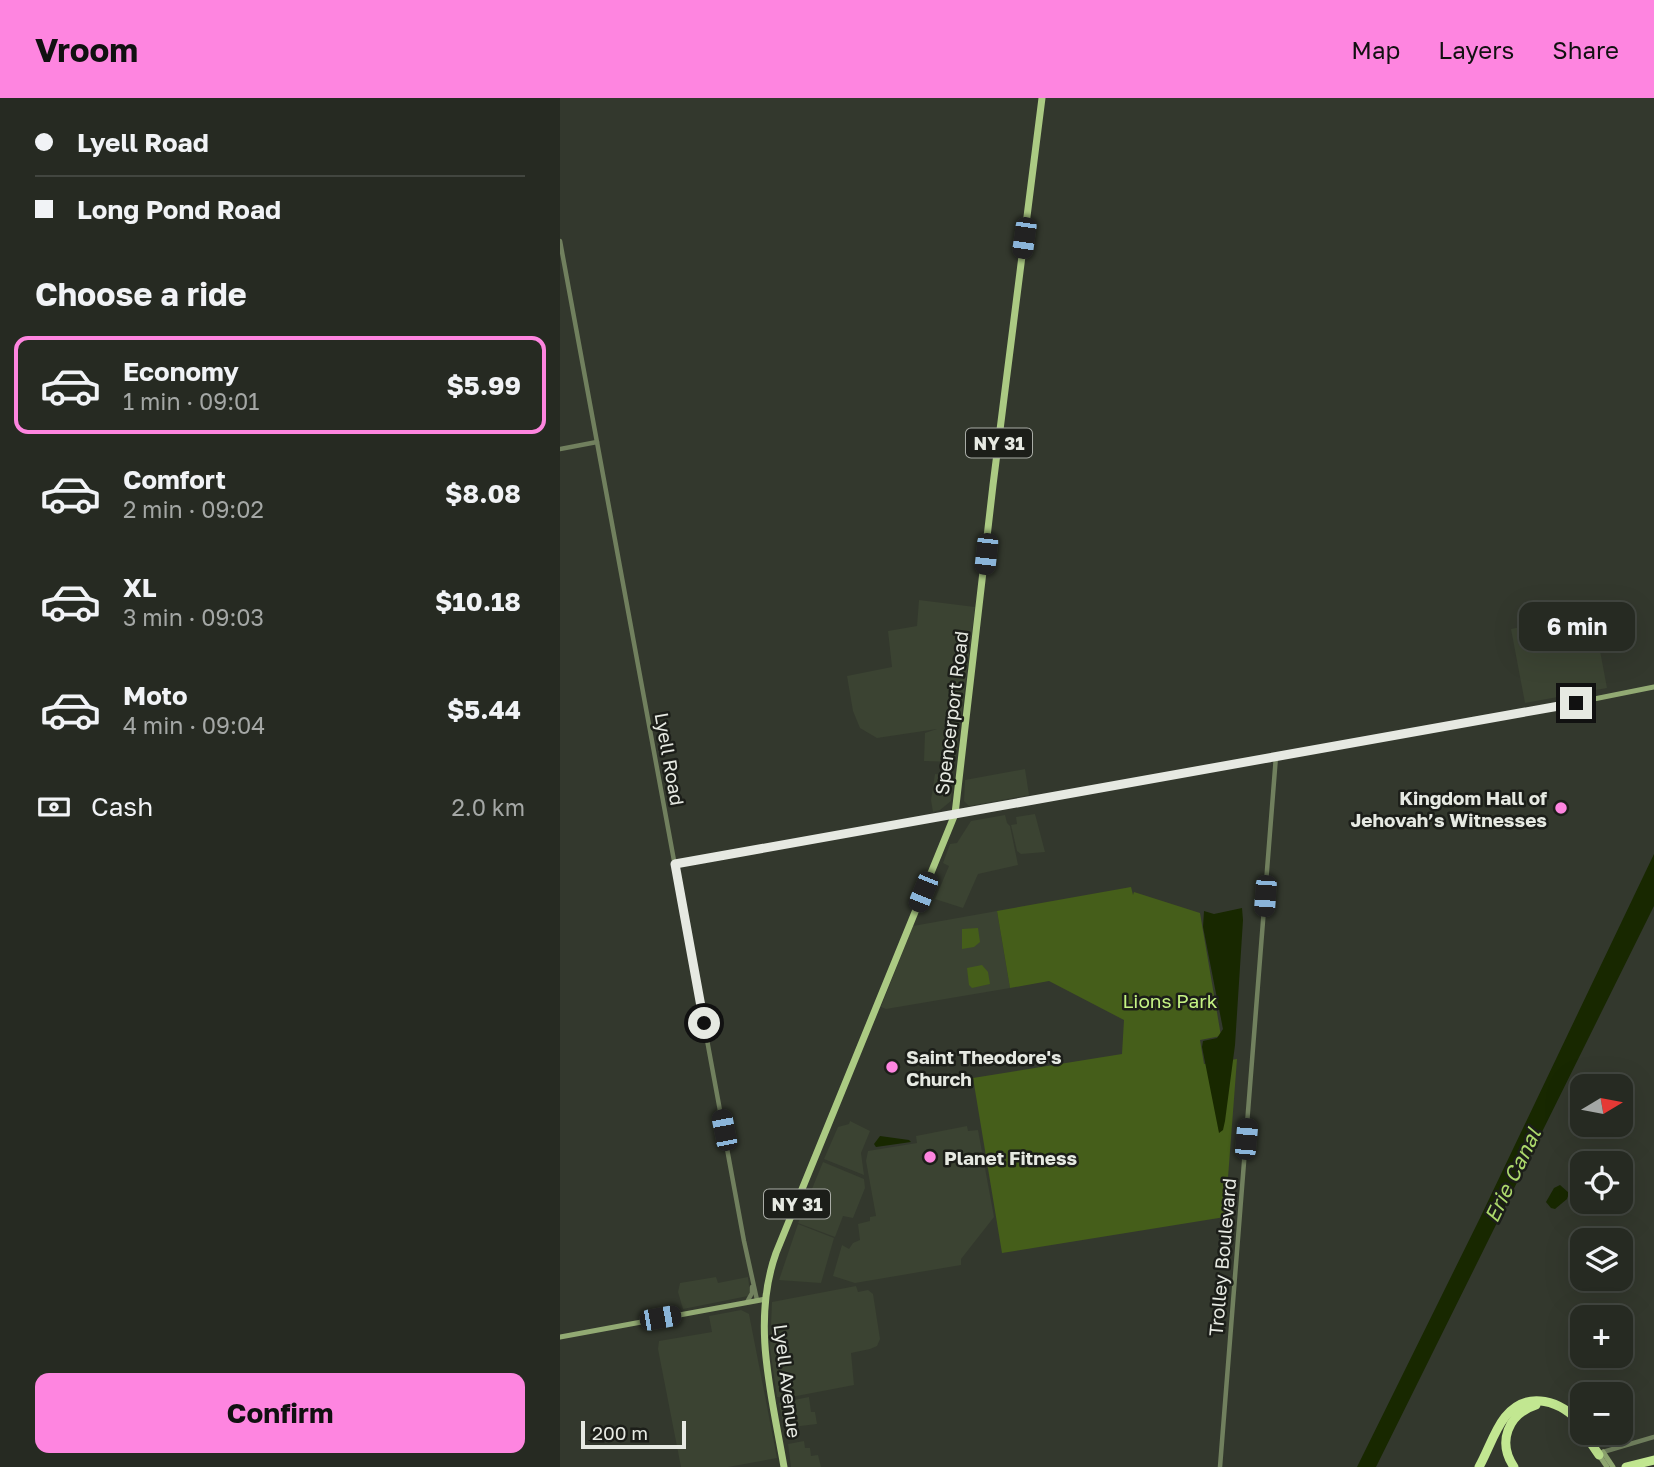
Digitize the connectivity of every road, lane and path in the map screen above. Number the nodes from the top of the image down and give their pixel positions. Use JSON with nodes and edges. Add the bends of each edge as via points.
{"nodes":[{"id":1,"x":1042,"y":98,"type":"edge"},
{"id":2,"x":560,"y":241,"type":"edge"},
{"id":3,"x":597,"y":442,"type":"junction"},
{"id":4,"x":560,"y":449,"type":"edge"},
{"id":5,"x":1654,"y":687,"type":"edge"},
{"id":6,"x":1276,"y":756,"type":"junction"},
{"id":7,"x":955,"y":814,"type":"junction"},
{"id":8,"x":675,"y":864,"type":"junction"},
{"id":9,"x":752,"y":1282,"type":"junction"},
{"id":10,"x":762,"y":1300,"type":"junction"},
{"id":11,"x":747,"y":1302,"type":"junction"},
{"id":12,"x":560,"y":1337,"type":"edge"},
{"id":13,"x":1570,"y":1411,"type":"edge"},
{"id":14,"x":1570,"y":1416,"type":"edge"},
{"id":15,"x":1654,"y":1437,"type":"edge"},
{"id":16,"x":1595,"y":1445,"type":"edge"},
{"id":17,"x":1601,"y":1453,"type":"junction"},
{"id":18,"x":1654,"y":1460,"type":"edge"},
{"id":19,"x":784,"y":1467,"type":"edge"},
{"id":20,"x":1220,"y":1467,"type":"edge"},
{"id":21,"x":1479,"y":1467,"type":"edge"},
{"id":22,"x":1514,"y":1467,"type":"edge"},
{"id":23,"x":1607,"y":1467,"type":"edge"},
{"id":24,"x":1613,"y":1467,"type":"edge"},
{"id":25,"x":1626,"y":1467,"type":"edge"}],
"edges":[{"from":1,"to":7,"type":"main road","name":"Spencerport Road","number":"NY 31"},
{"from":2,"to":3,"type":"street","name":"Lyell Road"},
{"from":3,"to":4,"type":"street"},
{"from":3,"to":8,"type":"street","name":"Lyell Road"},
{"from":5,"to":6,"type":"main road"},
{"from":6,"to":7,"type":"main road"},
{"from":6,"to":20,"type":"street","name":"Trolley Boulevard"},
{"from":7,"to":8,"type":"street"},
{"from":7,"to":10,"type":"main road","name":"Spencerport Road","number":"NY 31","via":[[776,1253]]},
{"from":8,"to":9,"type":"street","name":"Lyell Road"},
{"from":9,"to":10,"type":"street","name":"Lyell Road"},
{"from":9,"to":11,"type":"street","name":"Lyell Road"},
{"from":10,"to":11,"type":"main road"},
{"from":10,"to":19,"type":"main road","name":"Lyell Avenue","number":"NY 31"},
{"from":11,"to":12,"type":"main road"},
{"from":13,"to":21,"type":"highway","via":[[1539,1400],[1511,1411]]},
{"from":14,"to":22,"type":"highway","via":[[1555,1407],[1525,1409],[1506,1434],[1506,1452]]},
{"from":15,"to":17,"type":"street"},
{"from":16,"to":17,"type":"highway"},
{"from":17,"to":23,"type":"main road"},
{"from":17,"to":24,"type":"main road"},
{"from":18,"to":25,"type":"highway"}]}
